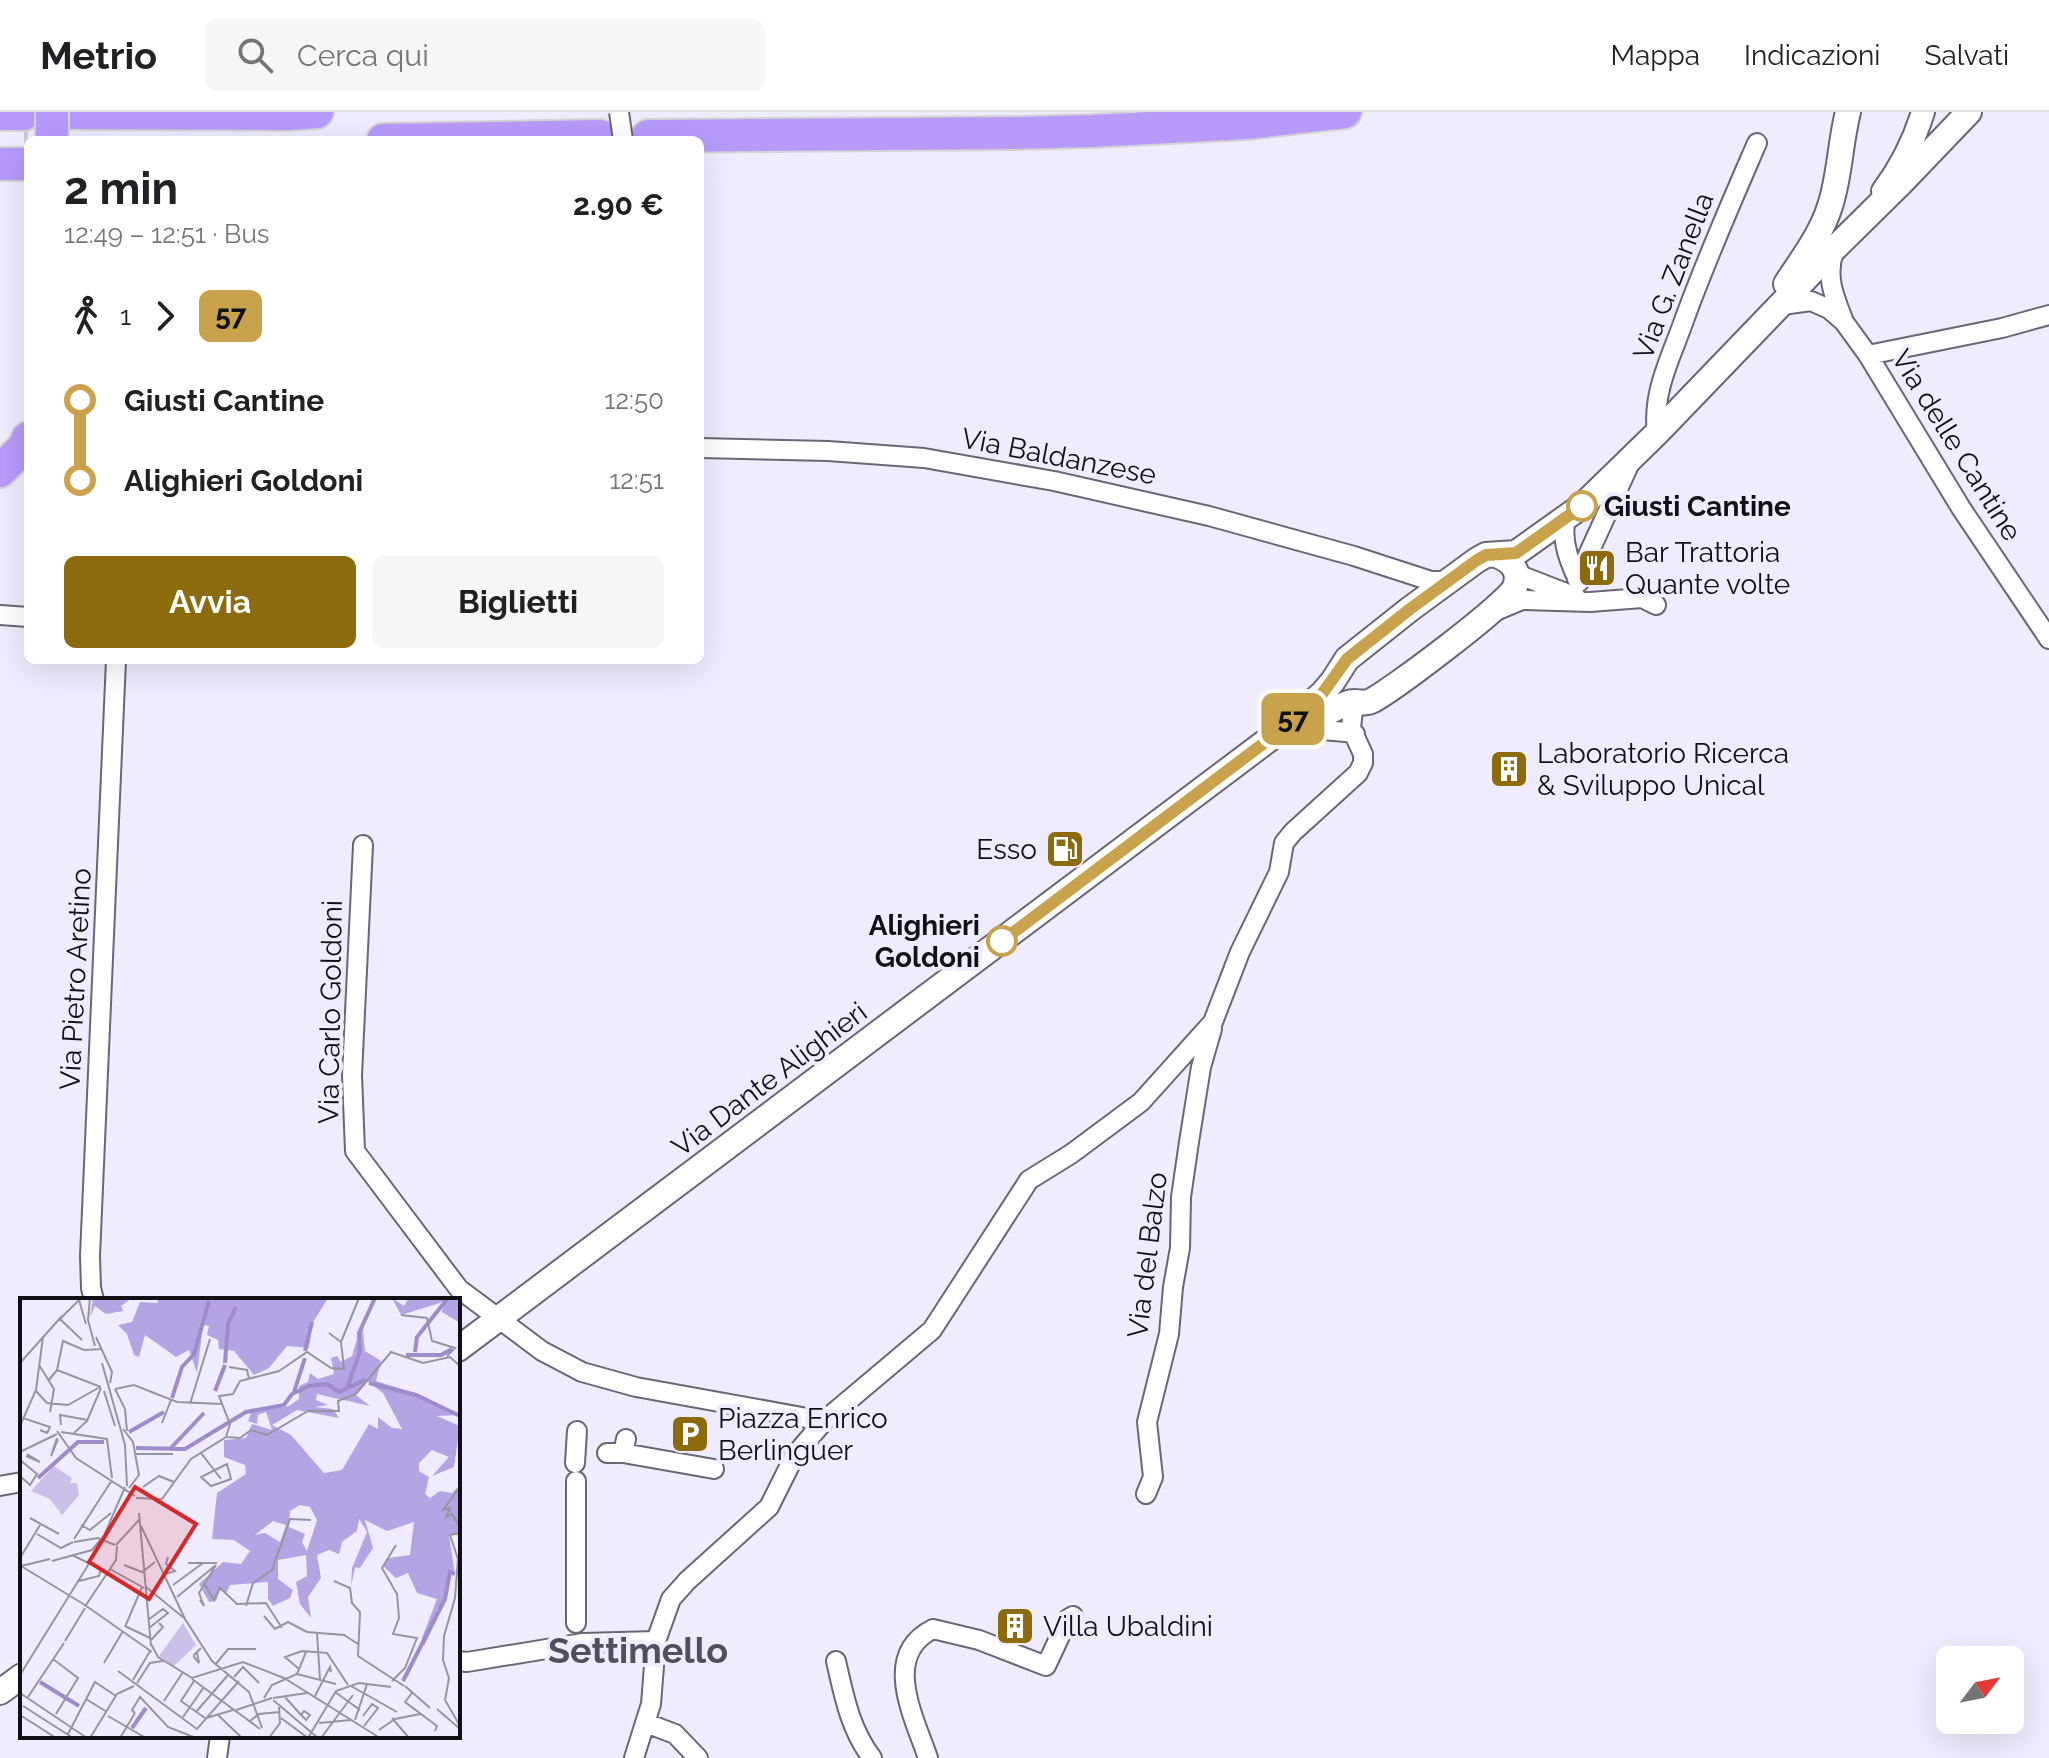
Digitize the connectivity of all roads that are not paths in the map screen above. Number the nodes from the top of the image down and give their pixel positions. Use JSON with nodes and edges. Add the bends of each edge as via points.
{"nodes":[{"id":1,"x":317,"y":112,"type":"edge"},
{"id":2,"x":1345,"y":112,"type":"edge"},
{"id":3,"x":1848,"y":112,"type":"edge"},
{"id":4,"x":1923,"y":112,"type":"edge"},
{"id":5,"x":1969,"y":112,"type":"edge"},
{"id":6,"x":74,"y":113,"type":"edge"},
{"id":7,"x":623,"y":131,"type":"edge"},
{"id":8,"x":490,"y":136,"type":"edge"},
{"id":9,"x":1757,"y":143,"type":"dead end"},
{"id":10,"x":1864,"y":218,"type":"junction"},
{"id":11,"x":1841,"y":242,"type":"junction"},
{"id":12,"x":1781,"y":299,"type":"junction"},
{"id":13,"x":2049,"y":315,"type":"edge"},
{"id":14,"x":1844,"y":322,"type":"junction"},
{"id":15,"x":1868,"y":355,"type":"junction"},
{"id":16,"x":1657,"y":433,"type":"junction"},
{"id":17,"x":24,"y":447,"type":"edge"},
{"id":18,"x":704,"y":448,"type":"edge"},
{"id":19,"x":1631,"y":460,"type":"junction"},
{"id":20,"x":0,"y":471,"type":"edge"},
{"id":21,"x":1569,"y":519,"type":"junction"},
{"id":22,"x":1496,"y":555,"type":"junction"},
{"id":23,"x":1399,"y":570,"type":"junction"},
{"id":24,"x":1517,"y":574,"type":"junction"},
{"id":25,"x":1577,"y":579,"type":"junction"},
{"id":26,"x":1449,"y":581,"type":"junction"},
{"id":27,"x":1590,"y":602,"type":"junction"},
{"id":28,"x":1656,"y":605,"type":"dead end"},
{"id":29,"x":1410,"y":609,"type":"junction"},
{"id":30,"x":0,"y":615,"type":"edge"},
{"id":31,"x":24,"y":617,"type":"edge"},
{"id":32,"x":1485,"y":617,"type":"junction"},
{"id":33,"x":2049,"y":639,"type":"edge"},
{"id":34,"x":116,"y":664,"type":"edge"},
{"id":35,"x":1342,"y":666,"type":"junction"},
{"id":36,"x":1354,"y":702,"type":"junction"},
{"id":37,"x":1298,"y":728,"type":"junction"},
{"id":38,"x":1355,"y":734,"type":"junction"},
{"id":39,"x":1268,"y":740,"type":"junction"},
{"id":40,"x":363,"y":845,"type":"dead end"},
{"id":41,"x":1213,"y":1022,"type":"junction"},
{"id":42,"x":94,"y":1298,"type":"edge"},
{"id":43,"x":498,"y":1319,"type":"junction"},
{"id":44,"x":460,"y":1348,"type":"edge"},
{"id":45,"x":824,"y":1421,"type":"junction"},
{"id":46,"x":577,"y":1431,"type":"dead end"},
{"id":47,"x":619,"y":1448,"type":"dead end"},
{"id":48,"x":714,"y":1469,"type":"dead end"},
{"id":49,"x":20,"y":1482,"type":"edge"},
{"id":50,"x":0,"y":1486,"type":"edge"},
{"id":51,"x":1146,"y":1494,"type":"dead end"},
{"id":52,"x":1073,"y":1616,"type":"dead end"},
{"id":53,"x":576,"y":1634,"type":"junction"},
{"id":54,"x":656,"y":1641,"type":"junction"},
{"id":55,"x":460,"y":1661,"type":"edge"},
{"id":56,"x":836,"y":1661,"type":"dead end"},
{"id":57,"x":20,"y":1677,"type":"edge"},
{"id":58,"x":0,"y":1692,"type":"edge"},
{"id":59,"x":646,"y":1723,"type":"junction"},
{"id":60,"x":220,"y":1738,"type":"edge"},
{"id":61,"x":217,"y":1758,"type":"edge"},
{"id":62,"x":634,"y":1758,"type":"edge"},
{"id":63,"x":698,"y":1758,"type":"edge"},
{"id":64,"x":872,"y":1758,"type":"edge"},
{"id":65,"x":928,"y":1758,"type":"edge"}],
"edges":[{"from":1,"to":6,"type":"highway"},
{"from":2,"to":7,"type":"highway","via":[[1092,131]]},
{"from":3,"to":12,"type":"main road","via":[[1830,205]]},
{"from":4,"to":10,"type":"street","name":"Via Dante Alighieri","via":[[1898,171]]},
{"from":5,"to":10,"type":"main road"},
{"from":7,"to":8,"type":"highway"},
{"from":9,"to":16,"type":"street","name":"Via G. Zanella","via":[[1696,285],[1659,389]]},
{"from":10,"to":11,"type":"main road","name":"Via Dante Alighieri"},
{"from":11,"to":12,"type":"main road","name":"Via Dante Alighieri","via":[[1821,251]]},
{"from":11,"to":14,"type":"street","name":"Via delle Cantine","via":[[1831,259],[1830,279]]},
{"from":12,"to":14,"type":"street","name":"Via delle Cantine","via":[[1811,301]]},
{"from":12,"to":16,"type":"main road","name":"Via Dante Alighieri"},
{"from":13,"to":15,"type":"street"},
{"from":14,"to":15,"type":"street","name":"Via delle Cantine"},
{"from":15,"to":33,"type":"street","name":"Via delle Cantine"},
{"from":16,"to":19,"type":"main road","name":"Via Dante Alighieri"},
{"from":17,"to":20,"type":"highway"},
{"from":18,"to":23,"type":"street","name":"Via Baldanzese","via":[[924,458],[1209,516]]},
{"from":19,"to":21,"type":"main road","name":"Via Dante Alighieri"},
{"from":19,"to":25,"type":"street"},
{"from":21,"to":22,"type":"main road","name":"Via Dante Alighieri","via":[[1516,553]]},
{"from":21,"to":24,"type":"main road","name":"Via Dante Alighieri"},
{"from":21,"to":25,"type":"street","via":[[1563,537]]},
{"from":22,"to":24,"type":"main road","via":[[1507,559]]},
{"from":22,"to":26,"type":"main road","name":"Via Dante Alighieri","via":[[1486,555]]},
{"from":23,"to":26,"type":"street","name":"Via Baldanzese"},
{"from":23,"to":29,"type":"street","via":[[1410,593]]},
{"from":24,"to":27,"type":"street"},
{"from":24,"to":32,"type":"main road","name":"Via Dante Alighieri","via":[[1513,592]]},
{"from":25,"to":27,"type":"street"},
{"from":26,"to":29,"type":"main road","name":"Via Dante Alighieri"},
{"from":27,"to":28,"type":"street","via":[[1642,598]]},
{"from":27,"to":32,"type":"street","via":[[1522,600]]},
{"from":29,"to":35,"type":"main road","name":"Via Dante Alighieri"},
{"from":30,"to":31,"type":"street"},
{"from":32,"to":36,"type":"main road","name":"Via Dante Alighieri","via":[[1371,702]]},
{"from":34,"to":42,"type":"street","name":"Via Pietro Aretino","via":[[90,1256]]},
{"from":35,"to":36,"type":"main road","via":[[1340,688]]},
{"from":35,"to":39,"type":"main road","name":"Via Dante Alighieri","via":[[1322,694]]},
{"from":36,"to":37,"type":"main road","name":"Via Dante Alighieri"},
{"from":36,"to":38,"type":"street"},
{"from":37,"to":38,"type":"street"},
{"from":37,"to":39,"type":"main road","name":"Via Dante Alighieri"},
{"from":38,"to":41,"type":"street","via":[[1363,763],[1284,843],[1279,872]]},
{"from":39,"to":43,"type":"main road","name":"Via Dante Alighieri"},
{"from":40,"to":43,"type":"street","name":"Via Carlo Goldoni","via":[[352,1075],[355,1151],[459,1289]]},
{"from":41,"to":45,"type":"street","via":[[1141,1102],[1029,1180],[932,1330]]},
{"from":41,"to":51,"type":"street","name":"Via del Balzo","via":[[1181,1197],[1169,1334],[1147,1422],[1153,1477]]},
{"from":43,"to":44,"type":"main road","name":"Via Dante Alighieri"},
{"from":43,"to":45,"type":"street","via":[[582,1372],[640,1388]]},
{"from":45,"to":54,"type":"street","via":[[795,1455],[769,1507],[671,1599]]},
{"from":46,"to":53,"type":"street"},
{"from":47,"to":48,"type":"street"},
{"from":49,"to":50,"type":"street"},
{"from":52,"to":65,"type":"street","via":[[1046,1666],[933,1629],[916,1640],[904,1670]]},
{"from":53,"to":54,"type":"street"},
{"from":53,"to":55,"type":"street"},
{"from":54,"to":59,"type":"street"},
{"from":56,"to":64,"type":"street","via":[[849,1715]]},
{"from":57,"to":58,"type":"main road"},
{"from":59,"to":62,"type":"street"},
{"from":59,"to":63,"type":"street","via":[[675,1734]]},
{"from":60,"to":61,"type":"street"}]}
